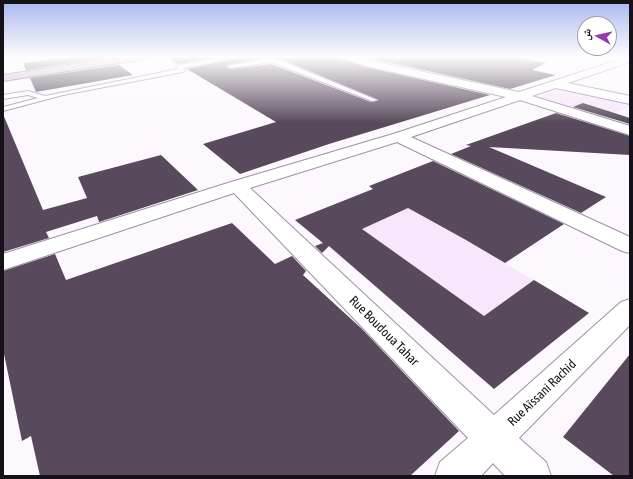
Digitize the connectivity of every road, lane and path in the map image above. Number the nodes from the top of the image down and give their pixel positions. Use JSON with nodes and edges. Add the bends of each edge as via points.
{"nodes":[{"id":1,"x":139,"y":78,"type":"edge"},
{"id":2,"x":320,"y":78,"type":"edge"},
{"id":3,"x":437,"y":78,"type":"edge"},
{"id":4,"x":572,"y":78,"type":"edge"},
{"id":5,"x":555,"y":84,"type":"junction"},
{"id":6,"x":519,"y":96,"type":"junction"},
{"id":7,"x":3,"y":97,"type":"edge"},
{"id":8,"x":44,"y":97,"type":"junction"},
{"id":9,"x":374,"y":100,"type":"dead end"},
{"id":10,"x":630,"y":100,"type":"edge"},
{"id":11,"x":3,"y":109,"type":"edge"},
{"id":12,"x":630,"y":131,"type":"edge"},
{"id":13,"x":398,"y":137,"type":"junction"},
{"id":14,"x":237,"y":186,"type":"junction"},
{"id":15,"x":630,"y":246,"type":"edge"},
{"id":16,"x":3,"y":262,"type":"edge"},
{"id":17,"x":630,"y":309,"type":"edge"},
{"id":18,"x":494,"y":439,"type":"junction"},
{"id":19,"x":454,"y":476,"type":"edge"},
{"id":20,"x":532,"y":476,"type":"edge"}],
"edges":[{"from":1,"to":8,"type":"lane"},
{"from":2,"to":9,"type":"lane"},
{"from":3,"to":6,"type":"street"},
{"from":4,"to":5,"type":"street"},
{"from":5,"to":6,"type":"street"},
{"from":5,"to":10,"type":"street"},
{"from":6,"to":12,"type":"street"},
{"from":6,"to":13,"type":"street"},
{"from":7,"to":8,"type":"lane","via":[[28,93]]},
{"from":8,"to":11,"type":"lane"},
{"from":13,"to":14,"type":"street"},
{"from":13,"to":15,"type":"street"},
{"from":14,"to":16,"type":"street"},
{"from":14,"to":18,"type":"street","name":"Rue Boudoua Tahar"},
{"from":17,"to":18,"type":"street","name":"Rue Aïssani Rachid"},
{"from":18,"to":19,"type":"street","name":"Rue Aïssani Rachid"},
{"from":18,"to":20,"type":"street","name":"Rue Boudoua Tahar"}]}
